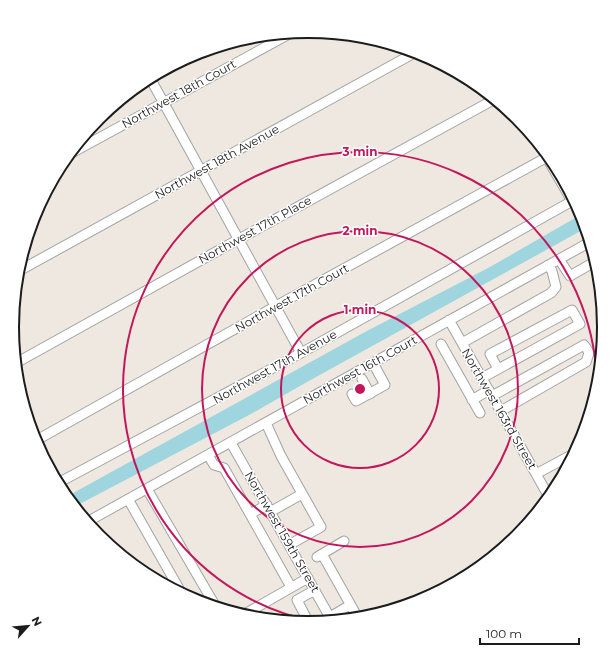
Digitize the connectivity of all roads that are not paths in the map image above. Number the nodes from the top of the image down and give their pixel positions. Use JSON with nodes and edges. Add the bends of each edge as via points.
{"nodes":[{"id":1,"x":279,"y":40,"type":"edge"},
{"id":2,"x":409,"y":56,"type":"edge"},
{"id":3,"x":153,"y":83,"type":"edge"},
{"id":4,"x":163,"y":102,"type":"junction"},
{"id":5,"x":489,"y":102,"type":"edge"},
{"id":6,"x":82,"y":147,"type":"edge"},
{"id":7,"x":543,"y":160,"type":"edge"},
{"id":8,"x":201,"y":170,"type":"junction"},
{"id":9,"x":569,"y":202,"type":"edge"},
{"id":10,"x":239,"y":239,"type":"junction"},
{"id":11,"x":585,"y":245,"type":"edge"},
{"id":12,"x":559,"y":259,"type":"junction"},
{"id":13,"x":590,"y":265,"type":"edge"},
{"id":14,"x":26,"y":268,"type":"edge"},
{"id":15,"x":550,"y":268,"type":"junction"},
{"id":16,"x":276,"y":306,"type":"junction"},
{"id":17,"x":449,"y":320,"type":"junction"},
{"id":18,"x":462,"y":343,"type":"junction"},
{"id":19,"x":441,"y":344,"type":"dead end"},
{"id":20,"x":301,"y":353,"type":"junction"},
{"id":21,"x":21,"y":360,"type":"edge"},
{"id":22,"x":373,"y":363,"type":"junction"},
{"id":23,"x":498,"y":369,"type":"junction"},
{"id":24,"x":482,"y":378,"type":"junction"},
{"id":25,"x":362,"y":379,"type":"dead end"},
{"id":26,"x":490,"y":393,"type":"junction"},
{"id":27,"x":352,"y":394,"type":"dead end"},
{"id":28,"x":370,"y":394,"type":"junction"},
{"id":29,"x":472,"y":400,"type":"junction"},
{"id":30,"x":501,"y":411,"type":"junction"},
{"id":31,"x":480,"y":413,"type":"dead end"},
{"id":32,"x":266,"y":423,"type":"junction"},
{"id":33,"x":41,"y":438,"type":"edge"},
{"id":34,"x":231,"y":442,"type":"junction"},
{"id":35,"x":208,"y":455,"type":"junction"},
{"id":36,"x":565,"y":458,"type":"edge"},
{"id":37,"x":536,"y":474,"type":"junction"},
{"id":38,"x":64,"y":481,"type":"edge"},
{"id":39,"x":147,"y":489,"type":"junction"},
{"id":40,"x":546,"y":491,"type":"edge"},
{"id":41,"x":302,"y":494,"type":"junction"},
{"id":42,"x":128,"y":500,"type":"junction"},
{"id":43,"x":268,"y":508,"type":"junction"},
{"id":44,"x":250,"y":514,"type":"junction"},
{"id":45,"x":92,"y":519,"type":"edge"},
{"id":46,"x":344,"y":541,"type":"dead end"},
{"id":47,"x":289,"y":545,"type":"junction"},
{"id":48,"x":308,"y":578,"type":"junction"},
{"id":49,"x":176,"y":584,"type":"edge"},
{"id":50,"x":292,"y":587,"type":"junction"},
{"id":51,"x":315,"y":590,"type":"junction"},
{"id":52,"x":212,"y":600,"type":"edge"},
{"id":53,"x":350,"y":605,"type":"junction"},
{"id":54,"x":252,"y":610,"type":"edge"},
{"id":55,"x":354,"y":612,"type":"edge"},
{"id":56,"x":337,"y":614,"type":"edge"},
{"id":57,"x":329,"y":615,"type":"edge"},
{"id":58,"x":305,"y":616,"type":"edge"}],
"edges":[{"from":1,"to":4,"type":"street","name":"Northwest 18th Court"},
{"from":2,"to":8,"type":"street","name":"Northwest 18th Avenue"},
{"from":3,"to":4,"type":"street"},
{"from":4,"to":6,"type":"street","name":"Northwest 18th Court"},
{"from":4,"to":8,"type":"street"},
{"from":5,"to":10,"type":"street","name":"Northwest 17th Place"},
{"from":7,"to":16,"type":"street","name":"Northwest 17th Court"},
{"from":8,"to":10,"type":"street"},
{"from":8,"to":14,"type":"street","name":"Northwest 18th Avenue"},
{"from":9,"to":20,"type":"street","name":"Northwest 17th Avenue"},
{"from":10,"to":16,"type":"street"},
{"from":10,"to":21,"type":"street","name":"Northwest 17th Place"},
{"from":11,"to":12,"type":"street","name":"Northwest 16th Court"},
{"from":12,"to":13,"type":"street","via":[[570,276]]},
{"from":12,"to":15,"type":"street","name":"Northwest 16th Court"},
{"from":15,"to":17,"type":"street","name":"Northwest 16th Court"},
{"from":15,"to":18,"type":"street","via":[[556,287],[551,293]]},
{"from":16,"to":20,"type":"street"},
{"from":16,"to":33,"type":"street","name":"Northwest 17th Court"},
{"from":17,"to":18,"type":"street","name":"Northwest 163rd Street"},
{"from":17,"to":22,"type":"street","name":"Northwest 16th Court"},
{"from":18,"to":24,"type":"street","name":"Northwest 163rd Street"},
{"from":19,"to":29,"type":"street"},
{"from":20,"to":38,"type":"street","name":"Northwest 17th Avenue"},
{"from":22,"to":28,"type":"street","via":[[386,386]]},
{"from":22,"to":32,"type":"street","name":"Northwest 16th Court"},
{"from":23,"to":23,"type":"street","via":[[580,324],[572,310],[490,354]]},
{"from":23,"to":24,"type":"street"},
{"from":24,"to":26,"type":"street","name":"Northwest 163rd Street"},
{"from":25,"to":28,"type":"street"},
{"from":26,"to":29,"type":"street"},
{"from":26,"to":30,"type":"street","name":"Northwest 163rd Street"},
{"from":26,"to":30,"type":"street","via":[[584,345],[587,348],[589,354],[586,362]]},
{"from":27,"to":28,"type":"street","via":[[356,402]]},
{"from":29,"to":31,"type":"street"},
{"from":30,"to":37,"type":"street","name":"Northwest 163rd Street"},
{"from":32,"to":34,"type":"street","name":"Northwest 16th Court"},
{"from":32,"to":41,"type":"street"},
{"from":34,"to":35,"type":"street","name":"Northwest 16th Court"},
{"from":34,"to":43,"type":"street","name":"Northwest 159th Street"},
{"from":35,"to":39,"type":"street","name":"Northwest 16th Court"},
{"from":35,"to":44,"type":"street","via":[[214,465],[224,468]]},
{"from":36,"to":37,"type":"street"},
{"from":37,"to":40,"type":"street","name":"Northwest 163rd Street"},
{"from":39,"to":42,"type":"street","name":"Northwest 16th Court"},
{"from":39,"to":52,"type":"street"},
{"from":41,"to":43,"type":"street"},
{"from":41,"to":47,"type":"street","via":[[320,527]]},
{"from":42,"to":45,"type":"street","name":"Northwest 16th Court"},
{"from":42,"to":49,"type":"street"},
{"from":43,"to":44,"type":"street"},
{"from":43,"to":47,"type":"street","name":"Northwest 159th Street"},
{"from":44,"to":50,"type":"street"},
{"from":46,"to":53,"type":"street","via":[[320,555]]},
{"from":47,"to":48,"type":"street","name":"Northwest 159th Street"},
{"from":48,"to":50,"type":"street"},
{"from":48,"to":51,"type":"street","name":"Northwest 159th Street"},
{"from":50,"to":54,"type":"street"},
{"from":51,"to":57,"type":"street","name":"Northwest 159th Street"},
{"from":51,"to":58,"type":"street","via":[[297,600]]},
{"from":53,"to":55,"type":"street"},
{"from":53,"to":56,"type":"street"}]}
